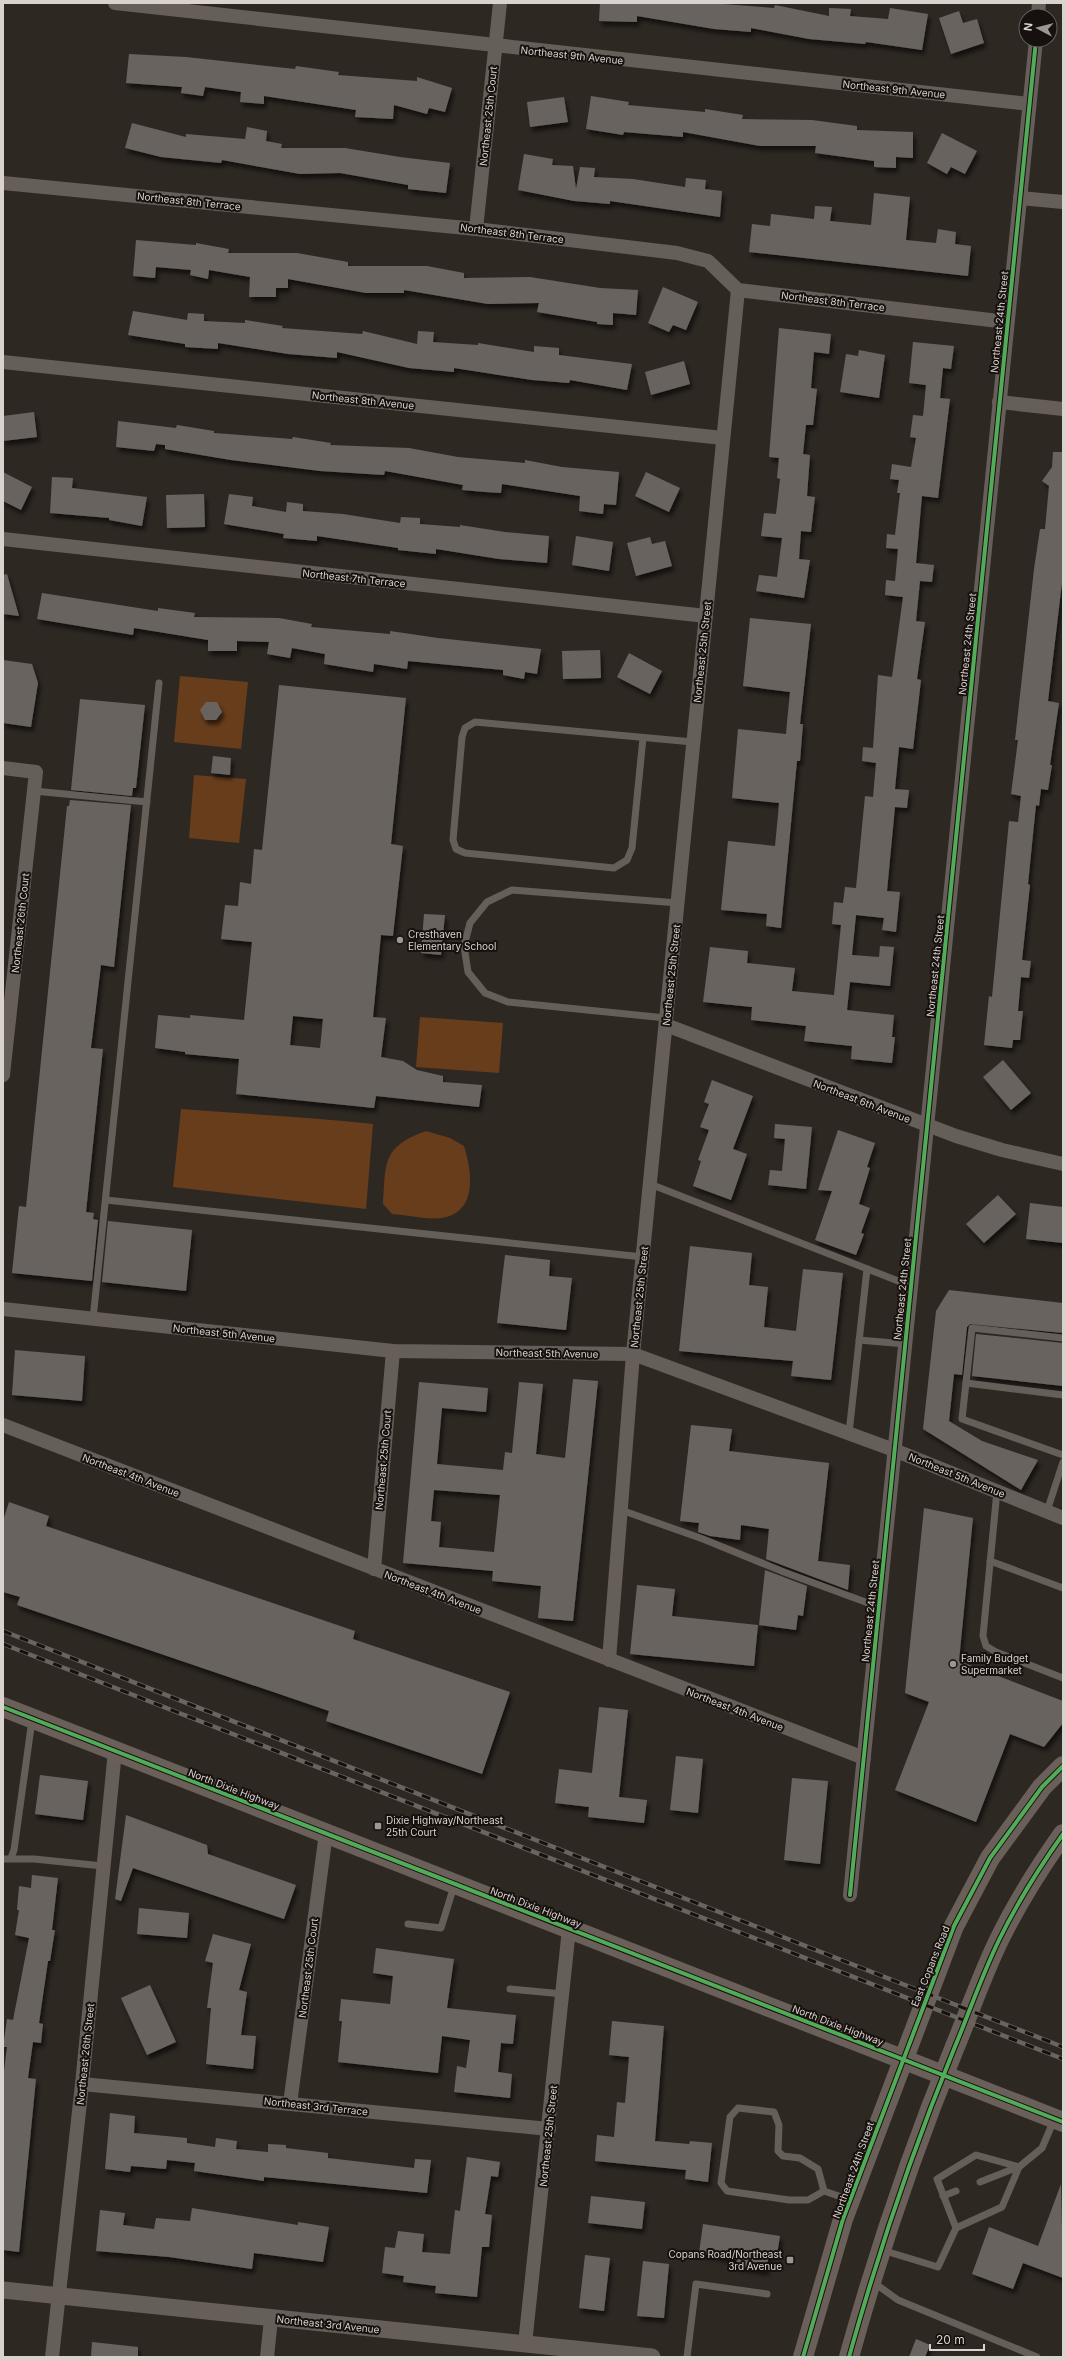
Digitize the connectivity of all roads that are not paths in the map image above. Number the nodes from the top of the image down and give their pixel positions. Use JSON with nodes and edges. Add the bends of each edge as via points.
{"nodes":[{"id":1,"x":115,"y":3,"type":"edge"},
{"id":2,"x":500,"y":3,"type":"edge"},
{"id":3,"x":496,"y":46,"type":"junction"},
{"id":4,"x":1035,"y":48,"type":"edge"},
{"id":5,"x":1029,"y":104,"type":"junction"},
{"id":6,"x":3,"y":183,"type":"edge"},
{"id":7,"x":1020,"y":198,"type":"junction"},
{"id":8,"x":1063,"y":202,"type":"edge"},
{"id":9,"x":476,"y":229,"type":"junction"},
{"id":10,"x":738,"y":290,"type":"junction"},
{"id":11,"x":1007,"y":322,"type":"junction"},
{"id":12,"x":3,"y":362,"type":"edge"},
{"id":13,"x":999,"y":402,"type":"junction"},
{"id":14,"x":1063,"y":409,"type":"edge"},
{"id":15,"x":723,"y":438,"type":"junction"},
{"id":16,"x":3,"y":539,"type":"edge"},
{"id":17,"x":706,"y":616,"type":"junction"},
{"id":18,"x":159,"y":683,"type":"dead end"},
{"id":19,"x":643,"y":738,"type":"junction"},
{"id":20,"x":694,"y":742,"type":"junction"},
{"id":21,"x":3,"y":768,"type":"edge"},
{"id":22,"x":34,"y":791,"type":"junction"},
{"id":23,"x":146,"y":802,"type":"junction"},
{"id":24,"x":678,"y":903,"type":"junction"},
{"id":25,"x":666,"y":1021,"type":"junction"},
{"id":26,"x":3,"y":1075,"type":"edge"},
{"id":27,"x":927,"y":1126,"type":"junction"},
{"id":28,"x":1063,"y":1164,"type":"edge"},
{"id":29,"x":650,"y":1184,"type":"junction"},
{"id":30,"x":106,"y":1200,"type":"junction"},
{"id":31,"x":643,"y":1256,"type":"junction"},
{"id":32,"x":867,"y":1269,"type":"junction"},
{"id":33,"x":911,"y":1286,"type":"junction"},
{"id":34,"x":3,"y":1309,"type":"edge"},
{"id":35,"x":93,"y":1319,"type":"junction"},
{"id":36,"x":1063,"y":1338,"type":"edge"},
{"id":37,"x":859,"y":1340,"type":"junction"},
{"id":38,"x":905,"y":1344,"type":"junction"},
{"id":39,"x":393,"y":1351,"type":"junction"},
{"id":40,"x":633,"y":1354,"type":"junction"},
{"id":41,"x":966,"y":1384,"type":"junction"},
{"id":42,"x":1063,"y":1395,"type":"edge"},
{"id":43,"x":3,"y":1425,"type":"edge"},
{"id":44,"x":849,"y":1433,"type":"junction"},
{"id":45,"x":894,"y":1450,"type":"junction"},
{"id":46,"x":1063,"y":1455,"type":"edge"},
{"id":47,"x":1063,"y":1462,"type":"edge"},
{"id":48,"x":997,"y":1491,"type":"junction"},
{"id":49,"x":621,"y":1510,"type":"junction"},
{"id":50,"x":1047,"y":1511,"type":"junction"},
{"id":51,"x":1063,"y":1518,"type":"edge"},
{"id":52,"x":990,"y":1561,"type":"junction"},
{"id":53,"x":374,"y":1569,"type":"junction"},
{"id":54,"x":1063,"y":1588,"type":"edge"},
{"id":55,"x":879,"y":1607,"type":"junction"},
{"id":56,"x":609,"y":1660,"type":"junction"},
{"id":57,"x":1063,"y":1678,"type":"edge"},
{"id":58,"x":3,"y":1707,"type":"edge"},
{"id":59,"x":32,"y":1718,"type":"junction"},
{"id":60,"x":115,"y":1751,"type":"junction"},
{"id":61,"x":864,"y":1758,"type":"junction"},
{"id":62,"x":1063,"y":1766,"type":"edge"},
{"id":63,"x":326,"y":1833,"type":"junction"},
{"id":64,"x":1063,"y":1834,"type":"edge"},
{"id":65,"x":11,"y":1858,"type":"junction"},
{"id":66,"x":3,"y":1859,"type":"edge"},
{"id":67,"x":103,"y":1866,"type":"junction"},
{"id":68,"x":455,"y":1884,"type":"junction"},
{"id":69,"x":850,"y":1894,"type":"dead end"},
{"id":70,"x":408,"y":1924,"type":"dead end"},
{"id":71,"x":569,"y":1929,"type":"junction"},
{"id":72,"x":510,"y":1989,"type":"dead end"},
{"id":73,"x":563,"y":1994,"type":"junction"},
{"id":74,"x":902,"y":2059,"type":"junction"},
{"id":75,"x":943,"y":2075,"type":"junction"},
{"id":76,"x":82,"y":2084,"type":"junction"},
{"id":77,"x":290,"y":2104,"type":"junction"},
{"id":78,"x":1059,"y":2120,"type":"edge"},
{"id":79,"x":549,"y":2129,"type":"junction"},
{"id":80,"x":1019,"y":2167,"type":"junction"},
{"id":81,"x":980,"y":2182,"type":"dead end"},
{"id":82,"x":824,"y":2191,"type":"junction"},
{"id":83,"x":956,"y":2191,"type":"dead end"},
{"id":84,"x":943,"y":2196,"type":"junction"},
{"id":85,"x":850,"y":2200,"type":"junction"},
{"id":86,"x":956,"y":2228,"type":"junction"},
{"id":87,"x":882,"y":2250,"type":"junction"},
{"id":88,"x":871,"y":2281,"type":"junction"},
{"id":89,"x":3,"y":2290,"type":"edge"},
{"id":90,"x":767,"y":2294,"type":"dead end"},
{"id":91,"x":58,"y":2296,"type":"junction"},
{"id":92,"x":271,"y":2319,"type":"junction"},
{"id":93,"x":525,"y":2344,"type":"junction"},
{"id":94,"x":52,"y":2357,"type":"edge"},
{"id":95,"x":267,"y":2357,"type":"edge"},
{"id":96,"x":652,"y":2357,"type":"edge"},
{"id":97,"x":687,"y":2357,"type":"edge"},
{"id":98,"x":803,"y":2357,"type":"edge"},
{"id":99,"x":849,"y":2357,"type":"edge"},
{"id":100,"x":1037,"y":2357,"type":"edge"}],
"edges":[{"from":1,"to":3,"type":"street","name":"Northeast 9th Avenue"},
{"from":2,"to":3,"type":"street","name":"Northeast 25th Court"},
{"from":3,"to":5,"type":"street","name":"Northeast 9th Avenue"},
{"from":3,"to":9,"type":"street","name":"Northeast 25th Court"},
{"from":4,"to":5,"type":"street","name":"Northeast 24th Street"},
{"from":5,"to":7,"type":"street","name":"Northeast 24th Street"},
{"from":6,"to":9,"type":"street","name":"Northeast 8th Terrace"},
{"from":7,"to":8,"type":"street"},
{"from":7,"to":11,"type":"street","name":"Northeast 24th Street"},
{"from":9,"to":10,"type":"street","name":"Northeast 8th Terrace","via":[[677,253],[708,261]]},
{"from":10,"to":11,"type":"street","name":"Northeast 8th Terrace"},
{"from":10,"to":15,"type":"street","name":"Northeast 25th Street"},
{"from":11,"to":13,"type":"street","name":"Northeast 24th Street"},
{"from":12,"to":15,"type":"street","name":"Northeast 8th Avenue"},
{"from":13,"to":14,"type":"street"},
{"from":13,"to":27,"type":"street","name":"Northeast 24th Street"},
{"from":15,"to":17,"type":"street","name":"Northeast 25th Street"},
{"from":16,"to":17,"type":"street","name":"Northeast 7th Terrace"},
{"from":17,"to":20,"type":"street","name":"Northeast 25th Street"},
{"from":18,"to":23,"type":"lane"},
{"from":19,"to":19,"type":"lane","via":[[474,722],[465,728],[462,737],[453,840],[456,849],[465,853],[614,868],[627,860],[632,848]]},
{"from":19,"to":20,"type":"lane"},
{"from":20,"to":24,"type":"street","name":"Northeast 25th Street"},
{"from":21,"to":22,"type":"street","name":"Northeast 26th Court","via":[[36,772]]},
{"from":22,"to":23,"type":"lane"},
{"from":22,"to":26,"type":"street","name":"Northeast 26th Court"},
{"from":23,"to":30,"type":"lane"},
{"from":24,"to":25,"type":"street","name":"Northeast 25th Street"},
{"from":24,"to":25,"type":"lane","via":[[512,890],[487,902],[470,923],[464,946],[468,972],[485,992],[508,1002]]},
{"from":25,"to":27,"type":"street","name":"Northeast 6th Avenue"},
{"from":25,"to":29,"type":"street","name":"Northeast 25th Street"},
{"from":27,"to":28,"type":"street","name":"Northeast 6th Avenue","via":[[1002,1150]]},
{"from":27,"to":33,"type":"street","name":"Northeast 24th Street"},
{"from":29,"to":31,"type":"street","name":"Northeast 25th Street"},
{"from":29,"to":32,"type":"lane"},
{"from":30,"to":31,"type":"lane"},
{"from":30,"to":35,"type":"lane"},
{"from":31,"to":40,"type":"street","name":"Northeast 25th Street"},
{"from":32,"to":33,"type":"lane"},
{"from":32,"to":37,"type":"lane"},
{"from":33,"to":38,"type":"street","name":"Northeast 24th Street"},
{"from":34,"to":35,"type":"street","name":"Northeast 5th Avenue"},
{"from":35,"to":39,"type":"street","name":"Northeast 5th Avenue"},
{"from":36,"to":41,"type":"lane","via":[[972,1328]]},
{"from":37,"to":38,"type":"lane"},
{"from":37,"to":44,"type":"lane"},
{"from":38,"to":45,"type":"street","name":"Northeast 24th Street"},
{"from":39,"to":40,"type":"street","name":"Northeast 5th Avenue"},
{"from":39,"to":53,"type":"street","name":"Northeast 25th Court"},
{"from":40,"to":44,"type":"street","name":"Northeast 5th Avenue"},
{"from":40,"to":49,"type":"street","name":"Northeast 25th Street"},
{"from":41,"to":42,"type":"lane"},
{"from":41,"to":46,"type":"lane","via":[[962,1419]]},
{"from":43,"to":53,"type":"street","name":"Northeast 4th Avenue"},
{"from":44,"to":45,"type":"street","name":"Northeast 5th Avenue"},
{"from":45,"to":48,"type":"street","name":"Northeast 5th Avenue"},
{"from":45,"to":55,"type":"street","name":"Northeast 24th Street"},
{"from":47,"to":50,"type":"lane"},
{"from":48,"to":50,"type":"street","name":"Northeast 5th Avenue"},
{"from":48,"to":52,"type":"lane"},
{"from":49,"to":55,"type":"lane"},
{"from":49,"to":56,"type":"street","name":"Northeast 25th Street"},
{"from":50,"to":51,"type":"street","name":"Northeast 5th Avenue"},
{"from":52,"to":54,"type":"lane"},
{"from":52,"to":57,"type":"lane","via":[[983,1636],[986,1646]]},
{"from":53,"to":56,"type":"street","name":"Northeast 4th Avenue"},
{"from":55,"to":61,"type":"street","name":"Northeast 24th Street"},
{"from":56,"to":61,"type":"street","name":"Northeast 4th Avenue"},
{"from":58,"to":59,"type":"main road","name":"North Dixie Highway"},
{"from":59,"to":60,"type":"main road","name":"North Dixie Highway"},
{"from":59,"to":65,"type":"lane"},
{"from":60,"to":63,"type":"main road","name":"North Dixie Highway"},
{"from":60,"to":67,"type":"street","name":"Northeast 26th Street"},
{"from":61,"to":69,"type":"street","name":"Northeast 24th Street"},
{"from":62,"to":74,"type":"main road","name":"East Copans Road","via":[[1042,1787],[990,1858],[954,1926]]},
{"from":63,"to":68,"type":"main road","name":"North Dixie Highway"},
{"from":63,"to":77,"type":"street","name":"Northeast 25th Court"},
{"from":64,"to":75,"type":"main road","via":[[1035,1873],[999,1940]]},
{"from":65,"to":66,"type":"lane"},
{"from":65,"to":67,"type":"lane"},
{"from":67,"to":76,"type":"street","name":"Northeast 26th Street"},
{"from":68,"to":70,"type":"lane","via":[[441,1928]]},
{"from":68,"to":71,"type":"main road","name":"North Dixie Highway"},
{"from":71,"to":73,"type":"street","name":"Northeast 25th Street"},
{"from":71,"to":74,"type":"main road","name":"North Dixie Highway"},
{"from":72,"to":73,"type":"lane"},
{"from":73,"to":79,"type":"street","name":"Northeast 25th Street"},
{"from":74,"to":75,"type":"main road","name":"North Dixie Highway"},
{"from":74,"to":85,"type":"main road","name":"Northeast 24th Street"},
{"from":75,"to":78,"type":"main road","name":"North Dixie Highway"},
{"from":75,"to":87,"type":"main road"},
{"from":76,"to":77,"type":"street","name":"Northeast 3rd Terrace"},
{"from":76,"to":91,"type":"street","name":"Northeast 26th Street"},
{"from":77,"to":79,"type":"street","name":"Northeast 3rd Terrace"},
{"from":78,"to":80,"type":"lane","via":[[1042,2148]]},
{"from":79,"to":93,"type":"street","name":"Northeast 25th Street"},
{"from":80,"to":81,"type":"lane"},
{"from":80,"to":84,"type":"lane","via":[[976,2155],[936,2179]]},
{"from":80,"to":86,"type":"lane","via":[[1002,2208]]},
{"from":82,"to":82,"type":"lane","via":[[818,2169],[800,2158],[783,2156],[778,2151],[779,2125],[774,2112],[738,2108],[730,2117],[721,2183],[727,2191],[789,2200],[808,2200]]},
{"from":82,"to":85,"type":"lane"},
{"from":83,"to":84,"type":"lane"},
{"from":84,"to":86,"type":"lane"},
{"from":85,"to":98,"type":"main road","name":"Northeast 24th Street"},
{"from":86,"to":87,"type":"lane","via":[[938,2267]]},
{"from":87,"to":88,"type":"main road"},
{"from":88,"to":99,"type":"main road"},
{"from":88,"to":100,"type":"lane","via":[[898,2300]]},
{"from":89,"to":91,"type":"street","name":"Northeast 3rd Avenue"},
{"from":90,"to":97,"type":"lane","via":[[696,2284]]},
{"from":91,"to":92,"type":"street","name":"Northeast 3rd Avenue"},
{"from":91,"to":94,"type":"street","name":"Northeast 26th Street"},
{"from":92,"to":93,"type":"street","name":"Northeast 3rd Avenue"},
{"from":92,"to":95,"type":"street"},
{"from":93,"to":96,"type":"street","name":"Northeast 3rd Avenue"}]}
